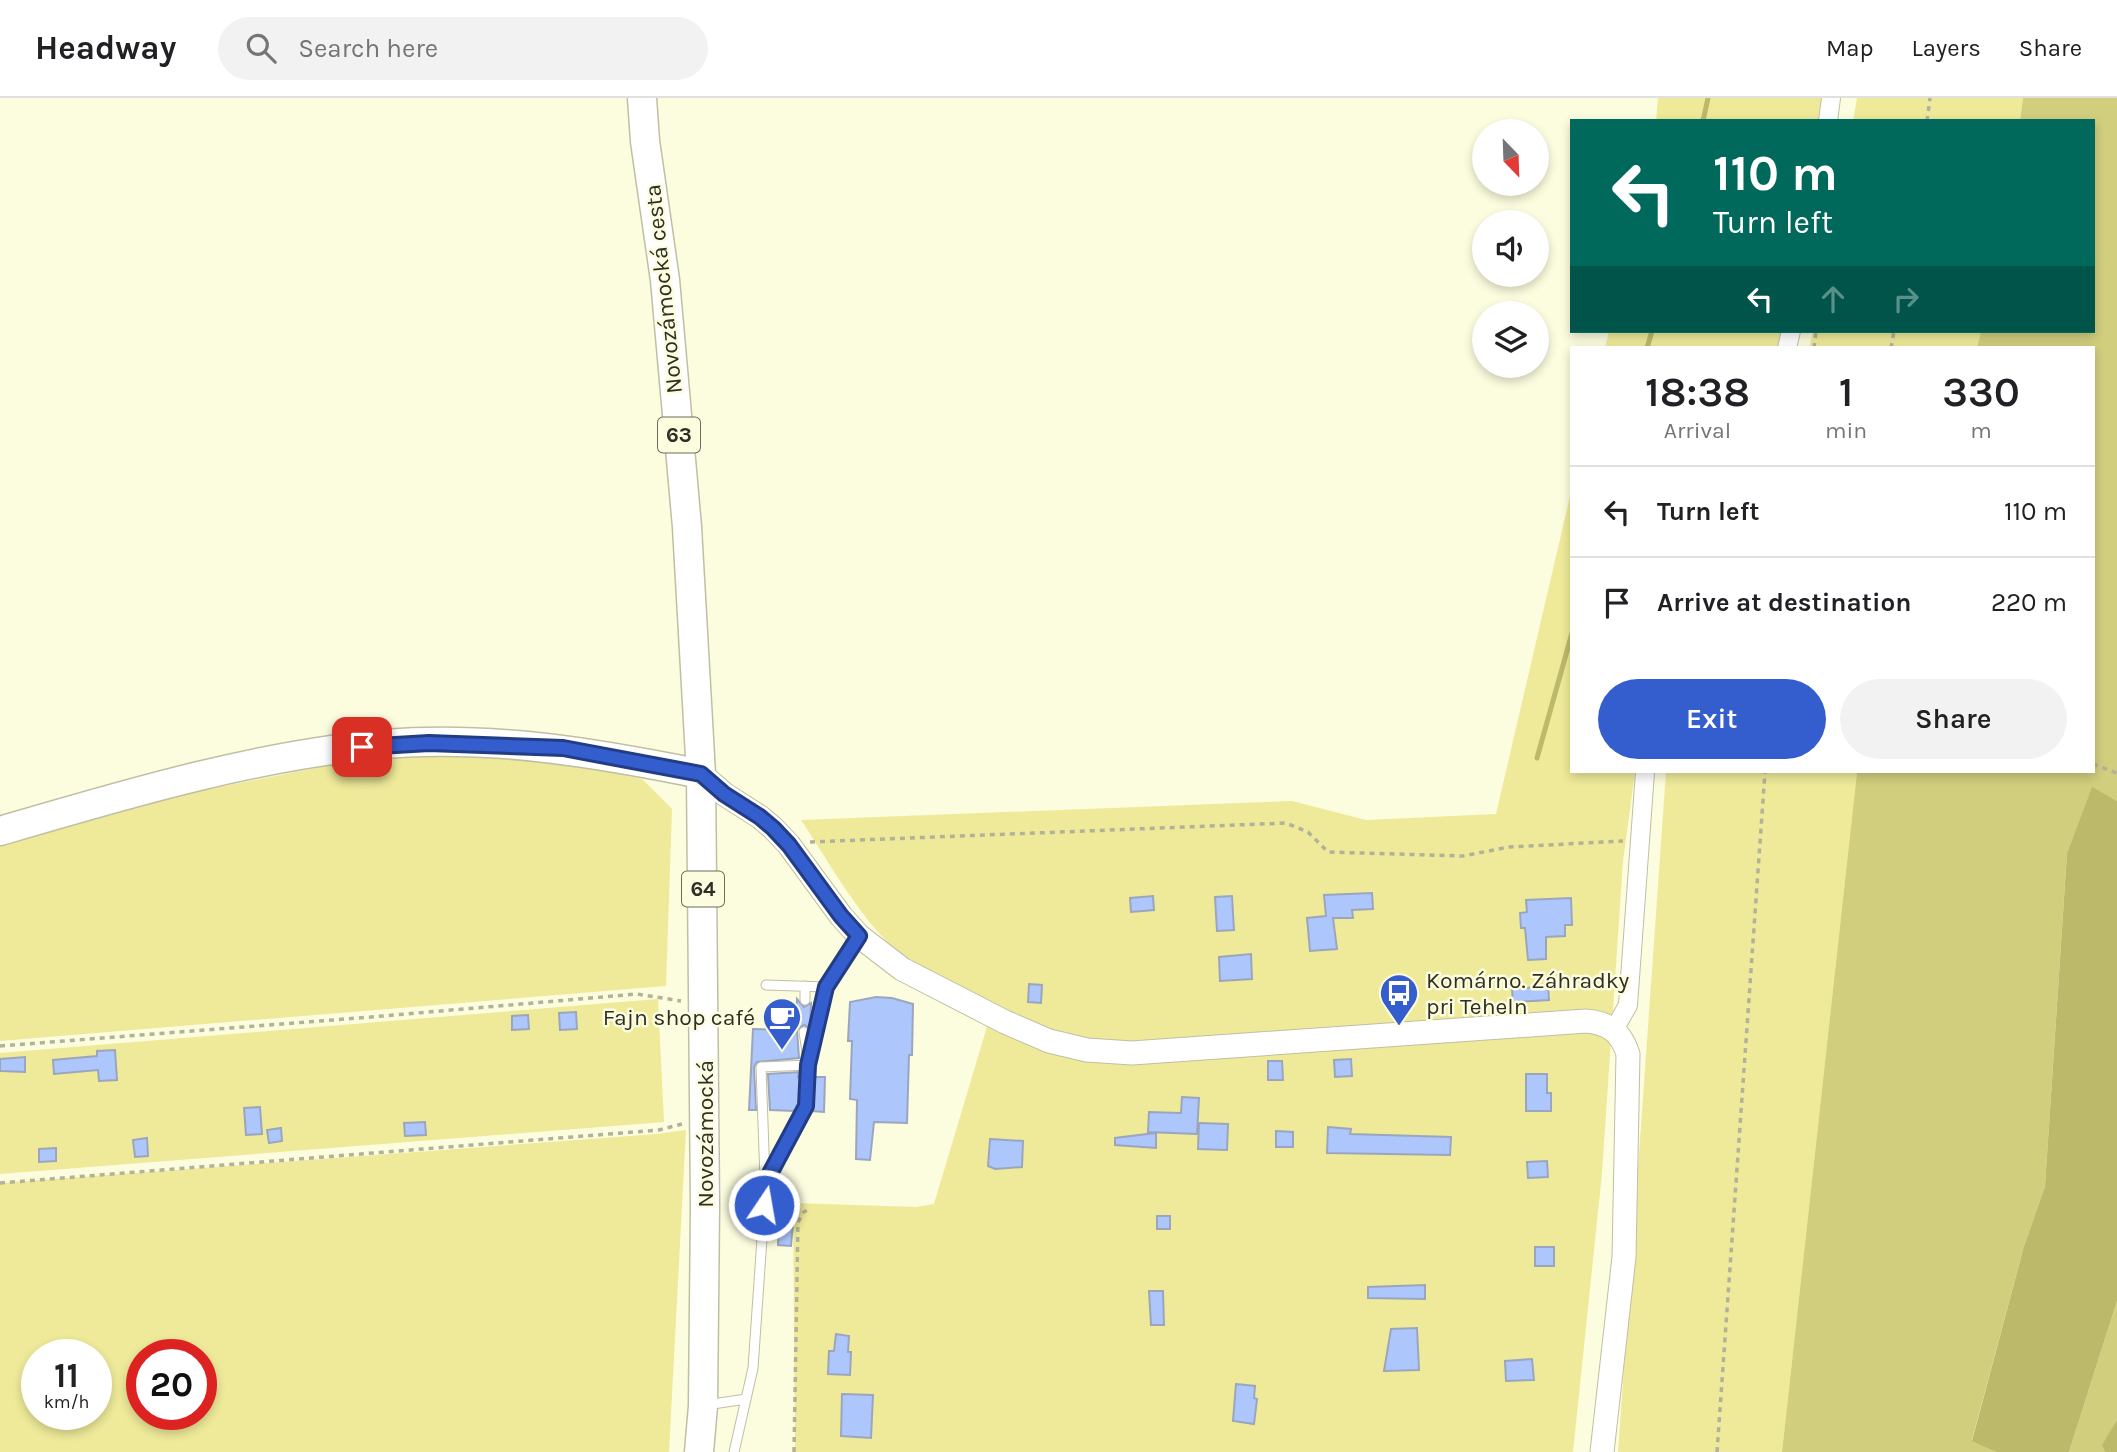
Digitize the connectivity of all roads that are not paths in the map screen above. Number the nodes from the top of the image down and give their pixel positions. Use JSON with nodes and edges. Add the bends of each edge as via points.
{"nodes":[{"id":1,"x":642,"y":98,"type":"edge"},
{"id":2,"x":1830,"y":98,"type":"edge"},
{"id":3,"x":1828,"y":119,"type":"edge"},
{"id":4,"x":1645,"y":773,"type":"edge"},
{"id":5,"x":701,"y":774,"type":"junction"},
{"id":6,"x":0,"y":831,"type":"edge"},
{"id":7,"x":859,"y":936,"type":"junction"},
{"id":8,"x":766,"y":985,"type":"dead end"},
{"id":9,"x":805,"y":986,"type":"junction"},
{"id":10,"x":826,"y":987,"type":"junction"},
{"id":11,"x":805,"y":1000,"type":"dead end"},
{"id":12,"x":1614,"y":1030,"type":"junction"},
{"id":13,"x":804,"y":1032,"type":"dead end"},
{"id":14,"x":808,"y":1065,"type":"junction"},
{"id":15,"x":766,"y":1181,"type":"junction"},
{"id":16,"x":746,"y":1399,"type":"junction"},
{"id":17,"x":703,"y":1406,"type":"junction"},
{"id":18,"x":699,"y":1452,"type":"edge"},
{"id":19,"x":733,"y":1452,"type":"edge"},
{"id":20,"x":1602,"y":1452,"type":"edge"}],
"edges":[{"from":1,"to":5,"type":"main road","name":"Novozámocká cesta","number":"63","via":[[665,280],[687,527]]},
{"from":2,"to":3,"type":"street"},
{"from":4,"to":12,"type":"street","via":[[1628,1005]]},
{"from":5,"to":6,"type":"main road","via":[[563,748],[384,744],[228,771]]},
{"from":5,"to":7,"type":"street","via":[[760,817],[789,845]]},
{"from":5,"to":17,"type":"main road","name":"Novozámocká","number":"64"},
{"from":7,"to":10,"type":"lane"},
{"from":7,"to":12,"type":"street","via":[[932,986],[1049,1041],[1087,1050],[1132,1053],[1586,1021]]},
{"from":8,"to":9,"type":"lane"},
{"from":9,"to":10,"type":"lane"},
{"from":9,"to":11,"type":"lane"},
{"from":10,"to":14,"type":"lane"},
{"from":12,"to":20,"type":"street","via":[[1628,1054],[1624,1257]]},
{"from":13,"to":14,"type":"lane"},
{"from":14,"to":15,"type":"lane","via":[[806,1106]]},
{"from":14,"to":15,"type":"lane","via":[[761,1067]]},
{"from":15,"to":16,"type":"lane","via":[[753,1368]]},
{"from":16,"to":17,"type":"lane"},
{"from":16,"to":19,"type":"lane"},
{"from":17,"to":18,"type":"main road","name":"Novozámocká","number":"64"}]}
